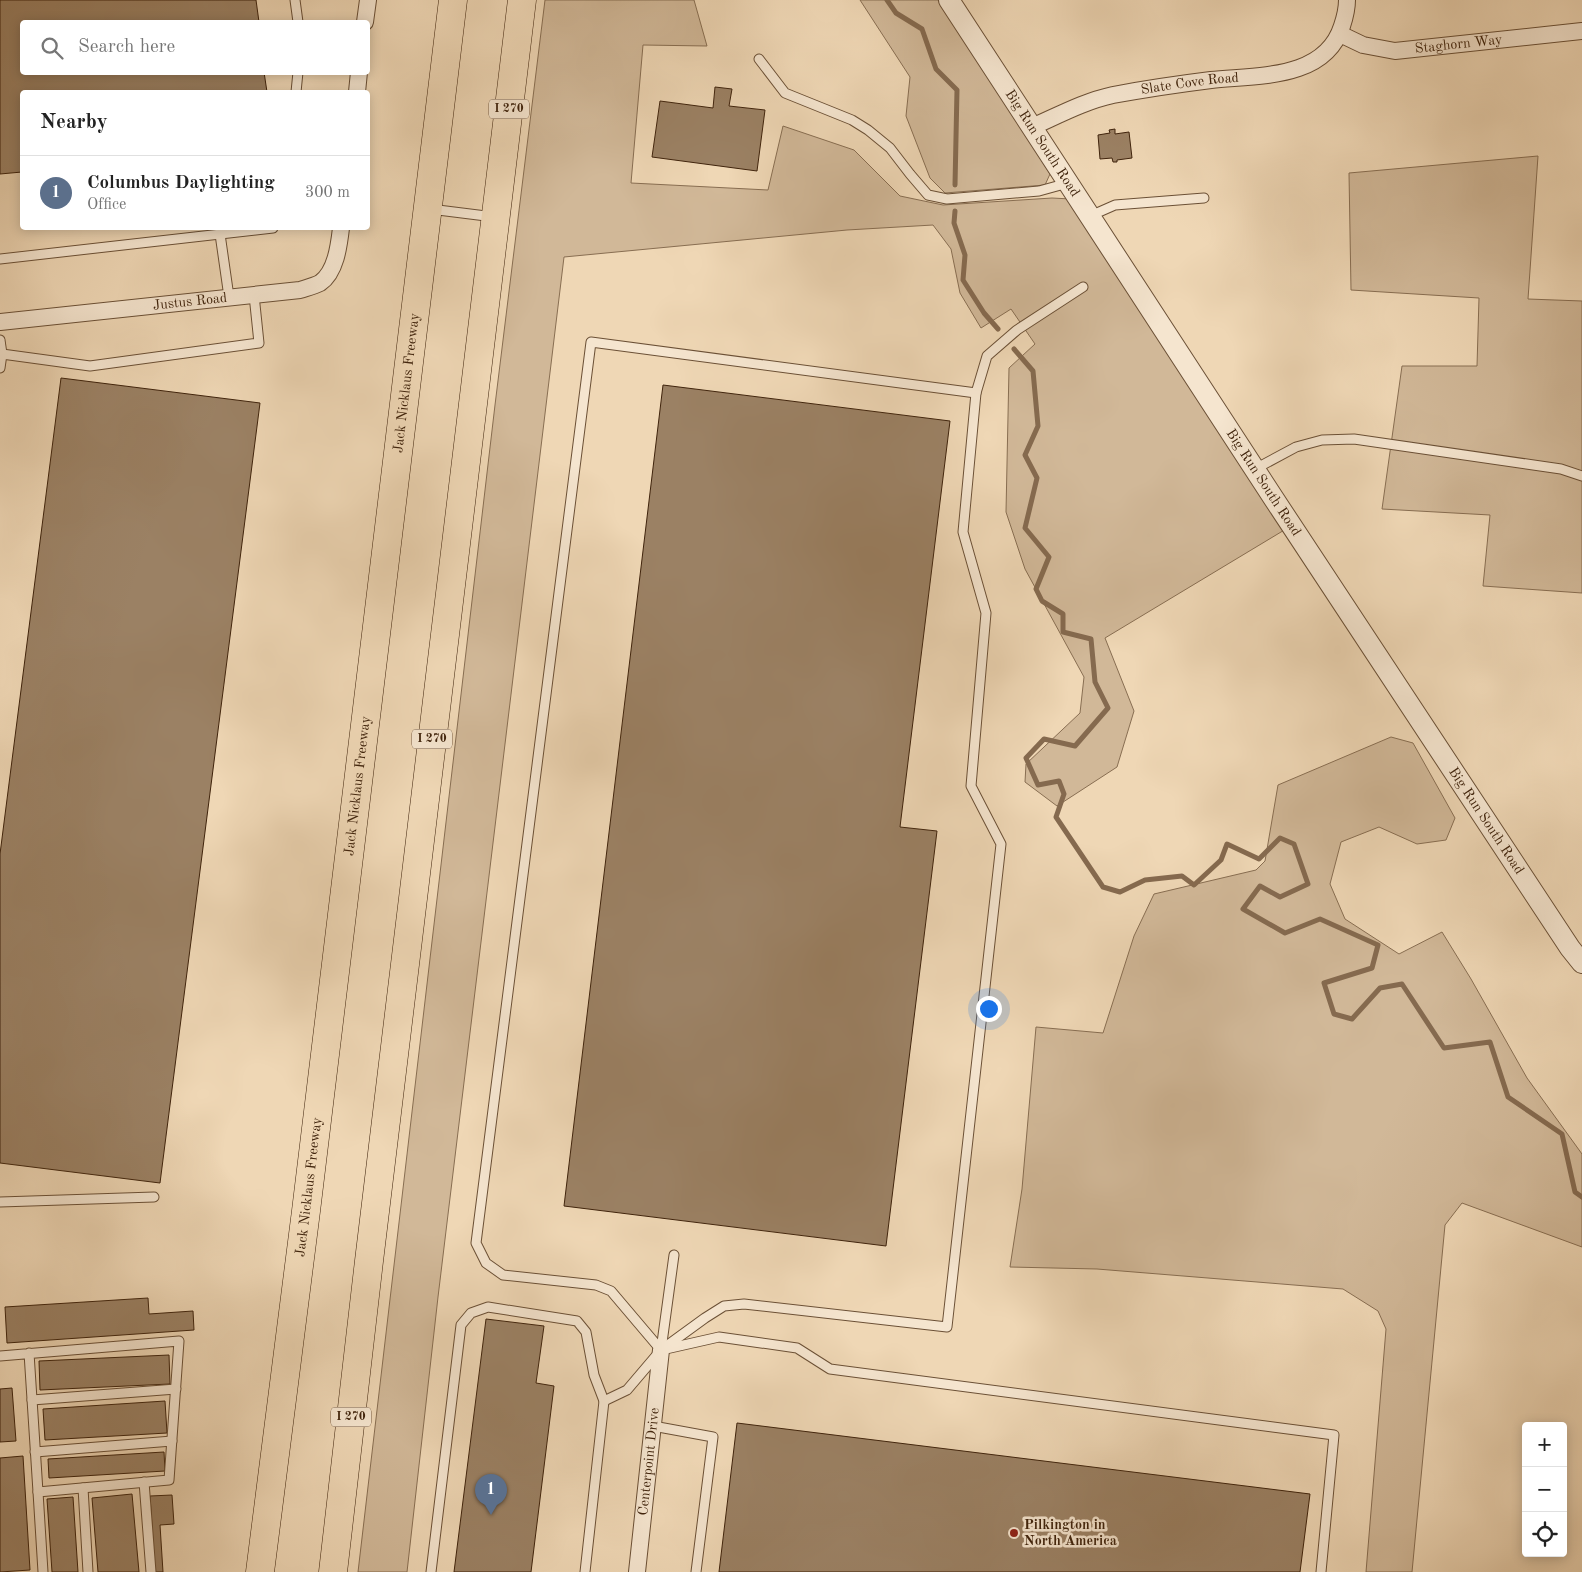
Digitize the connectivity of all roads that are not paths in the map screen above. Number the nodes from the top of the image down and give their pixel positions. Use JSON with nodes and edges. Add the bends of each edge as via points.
{"nodes":[{"id":1,"x":295,"y":0,"type":"edge"},
{"id":2,"x":368,"y":0,"type":"edge"},
{"id":3,"x":453,"y":0,"type":"edge"},
{"id":4,"x":522,"y":0,"type":"edge"},
{"id":5,"x":949,"y":0,"type":"edge"},
{"id":6,"x":1347,"y":0,"type":"edge"},
{"id":7,"x":298,"y":20,"type":"edge"},
{"id":8,"x":365,"y":20,"type":"edge"},
{"id":9,"x":1582,"y":31,"type":"edge"},
{"id":10,"x":1340,"y":34,"type":"junction"},
{"id":11,"x":759,"y":59,"type":"dead end"},
{"id":12,"x":298,"y":75,"type":"edge"},
{"id":13,"x":359,"y":75,"type":"edge"},
{"id":14,"x":296,"y":90,"type":"edge"},
{"id":15,"x":357,"y":90,"type":"edge"},
{"id":16,"x":1032,"y":127,"type":"junction"},
{"id":17,"x":1068,"y":183,"type":"junction"},
{"id":18,"x":1204,"y":198,"type":"dead end"},
{"id":19,"x":427,"y":208,"type":"junction"},
{"id":20,"x":1090,"y":216,"type":"junction"},
{"id":21,"x":496,"y":218,"type":"junction"},
{"id":22,"x":255,"y":230,"type":"edge"},
{"id":23,"x":341,"y":230,"type":"edge"},
{"id":24,"x":220,"y":234,"type":"junction"},
{"id":25,"x":0,"y":259,"type":"edge"},
{"id":26,"x":1083,"y":287,"type":"dead end"},
{"id":27,"x":254,"y":295,"type":"junction"},
{"id":28,"x":229,"y":297,"type":"junction"},
{"id":29,"x":0,"y":322,"type":"edge"},
{"id":30,"x":0,"y":340,"type":"edge"},
{"id":31,"x":2,"y":354,"type":"junction"},
{"id":32,"x":0,"y":368,"type":"edge"},
{"id":33,"x":976,"y":393,"type":"junction"},
{"id":34,"x":1255,"y":469,"type":"junction"},
{"id":35,"x":1582,"y":476,"type":"edge"},
{"id":36,"x":1582,"y":963,"type":"edge"},
{"id":37,"x":154,"y":1197,"type":"dead end"},
{"id":38,"x":0,"y":1202,"type":"edge"},
{"id":39,"x":674,"y":1254,"type":"dead end"},
{"id":40,"x":661,"y":1350,"type":"junction"},
{"id":41,"x":29,"y":1353,"type":"junction"},
{"id":42,"x":0,"y":1356,"type":"edge"},
{"id":43,"x":176,"y":1389,"type":"junction"},
{"id":44,"x":32,"y":1400,"type":"junction"},
{"id":45,"x":604,"y":1401,"type":"junction"},
{"id":46,"x":653,"y":1426,"type":"junction"},
{"id":47,"x":172,"y":1441,"type":"junction"},
{"id":48,"x":35,"y":1452,"type":"junction"},
{"id":49,"x":144,"y":1482,"type":"junction"},
{"id":50,"x":83,"y":1488,"type":"junction"},
{"id":51,"x":38,"y":1492,"type":"junction"},
{"id":52,"x":43,"y":1572,"type":"edge"},
{"id":53,"x":88,"y":1572,"type":"edge"},
{"id":54,"x":151,"y":1572,"type":"edge"},
{"id":55,"x":260,"y":1572,"type":"edge"},
{"id":56,"x":333,"y":1572,"type":"edge"},
{"id":57,"x":431,"y":1572,"type":"edge"},
{"id":58,"x":585,"y":1572,"type":"edge"},
{"id":59,"x":637,"y":1572,"type":"edge"},
{"id":60,"x":696,"y":1572,"type":"edge"},
{"id":61,"x":1321,"y":1572,"type":"edge"}],
"edges":[{"from":1,"to":7,"type":"lane"},
{"from":2,"to":8,"type":"street"},
{"from":3,"to":19,"type":"highway","name":"Jack Nicklaus Freeway"},
{"from":4,"to":21,"type":"highway","number":"I 270"},
{"from":5,"to":16,"type":"street","name":"Big Run South Road"},
{"from":6,"to":10,"type":"street"},
{"from":9,"to":10,"type":"street","name":"Staghorn Way","via":[[1395,52],[1363,45]]},
{"from":10,"to":16,"type":"street","name":"Slate Cove Road","via":[[1330,49],[1301,68],[1112,96],[1086,102]]},
{"from":11,"to":17,"type":"lane","via":[[785,93],[852,120],[868,130],[890,148],[928,195],[947,199],[1039,191]]},
{"from":12,"to":14,"type":"lane"},
{"from":13,"to":15,"type":"street"},
{"from":16,"to":17,"type":"street","name":"Big Run South Road"},
{"from":17,"to":20,"type":"street","name":"Big Run South Road"},
{"from":18,"to":20,"type":"lane","via":[[1115,205]]},
{"from":19,"to":21,"type":"lane"},
{"from":19,"to":55,"type":"highway","name":"Jack Nicklaus Freeway"},
{"from":20,"to":34,"type":"street","name":"Big Run South Road"},
{"from":21,"to":56,"type":"highway","number":"I 270"},
{"from":22,"to":24,"type":"lane"},
{"from":23,"to":27,"type":"street","name":"Justus Road","via":[[331,270],[320,283],[300,290]]},
{"from":24,"to":25,"type":"lane"},
{"from":24,"to":28,"type":"lane"},
{"from":26,"to":33,"type":"lane","via":[[1017,330],[986,356]]},
{"from":27,"to":28,"type":"street","name":"Justus Road"},
{"from":27,"to":31,"type":"lane","via":[[259,343],[90,366]]},
{"from":28,"to":29,"type":"street","name":"Justus Road"},
{"from":30,"to":31,"type":"lane"},
{"from":31,"to":32,"type":"lane"},
{"from":33,"to":40,"type":"lane","via":[[963,532],[986,613],[971,786],[1000,844],[947,1327],[744,1304],[724,1306]]},
{"from":33,"to":40,"type":"lane","via":[[591,342],[476,1243],[486,1264],[503,1275],[596,1285],[611,1291]]},
{"from":34,"to":35,"type":"lane","via":[[1296,447],[1322,440],[1354,439],[1561,469]]},
{"from":34,"to":36,"type":"street","name":"Big Run South Road"},
{"from":37,"to":38,"type":"lane"},
{"from":39,"to":40,"type":"lane"},
{"from":40,"to":45,"type":"lane","via":[[627,1390]]},
{"from":40,"to":46,"type":"street","name":"Centerpoint Drive"},
{"from":40,"to":61,"type":"lane","via":[[719,1337],[797,1348],[830,1369],[1334,1435]]},
{"from":41,"to":42,"type":"lane"},
{"from":41,"to":43,"type":"lane","via":[[179,1341]]},
{"from":41,"to":44,"type":"lane"},
{"from":43,"to":44,"type":"lane"},
{"from":43,"to":47,"type":"lane"},
{"from":44,"to":48,"type":"lane"},
{"from":45,"to":57,"type":"lane","via":[[594,1375],[586,1332],[577,1322],[488,1307],[471,1313],[461,1326]]},
{"from":45,"to":58,"type":"lane"},
{"from":46,"to":59,"type":"street","name":"Centerpoint Drive"},
{"from":46,"to":60,"type":"lane","via":[[713,1437]]},
{"from":47,"to":48,"type":"lane"},
{"from":47,"to":49,"type":"lane","via":[[169,1480]]},
{"from":48,"to":51,"type":"lane"},
{"from":49,"to":50,"type":"lane"},
{"from":49,"to":54,"type":"lane"},
{"from":50,"to":51,"type":"lane"},
{"from":50,"to":53,"type":"lane"},
{"from":51,"to":52,"type":"lane"}]}
